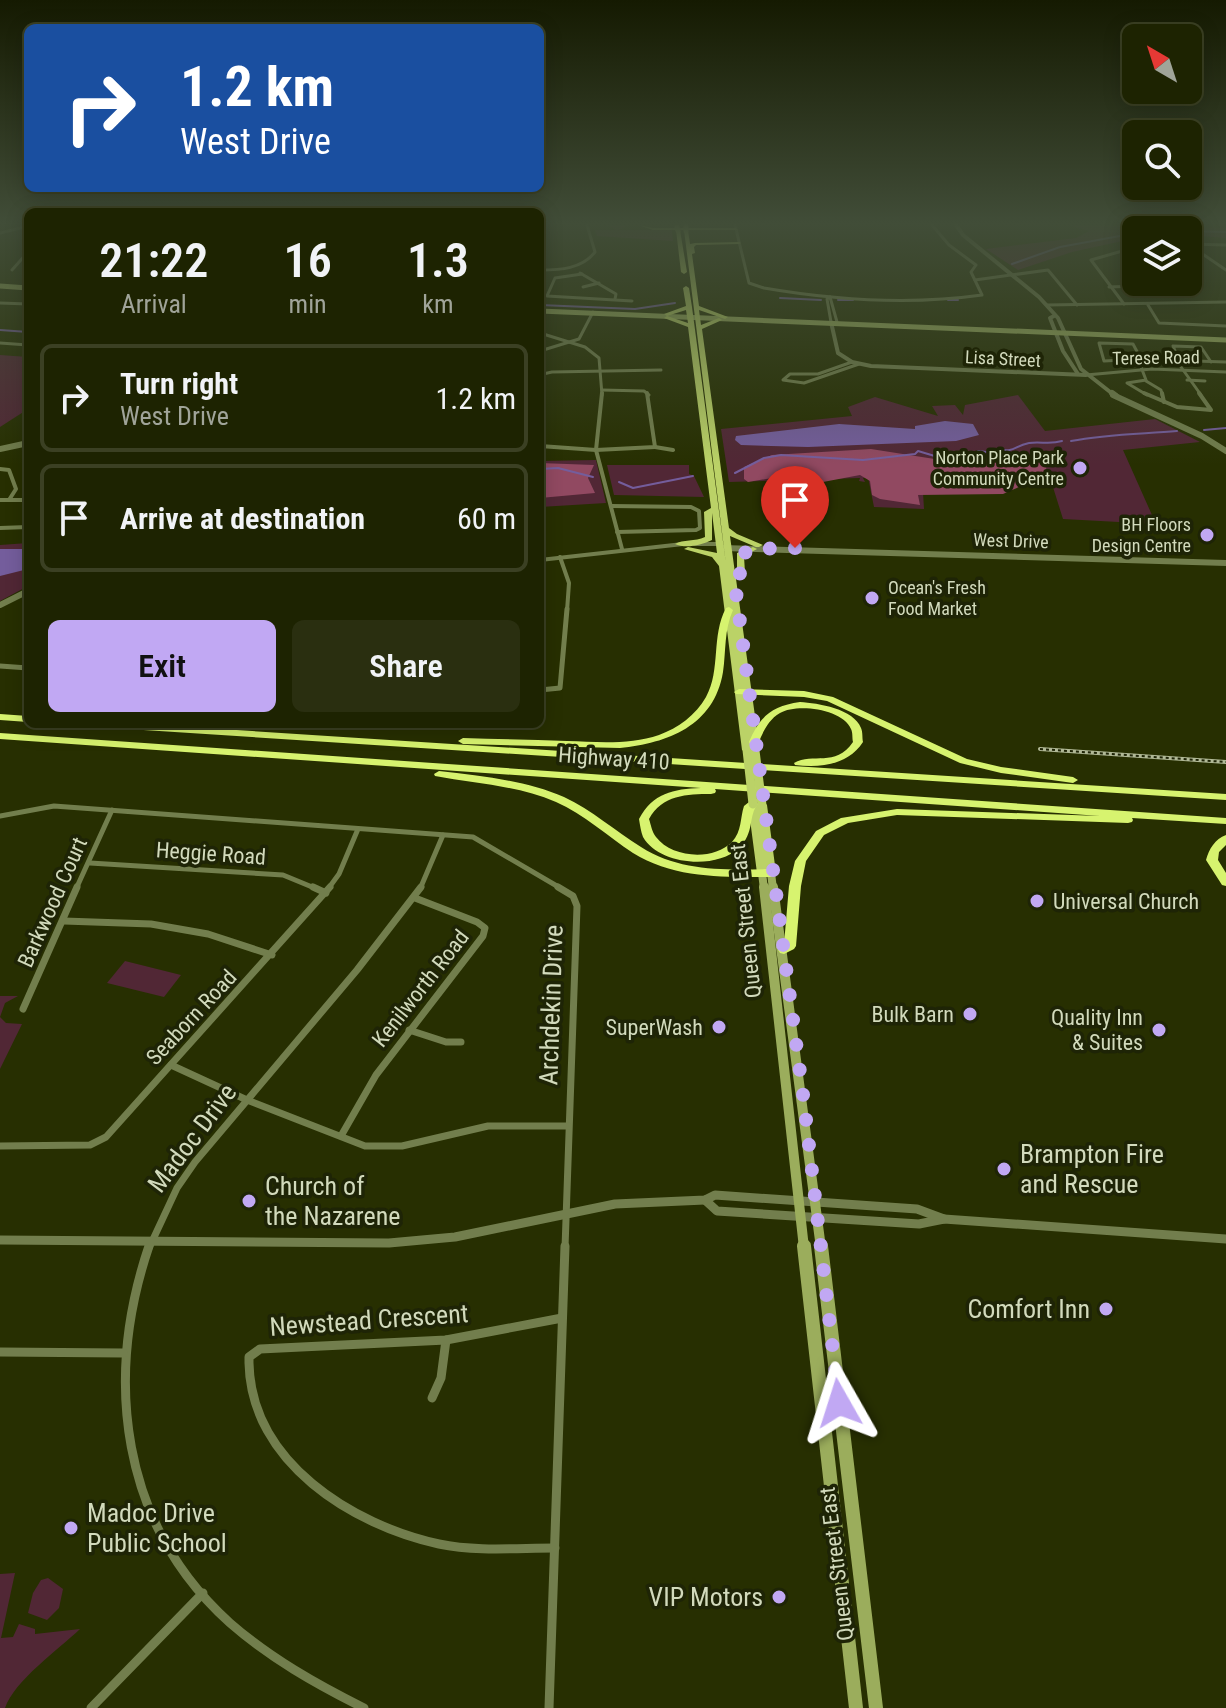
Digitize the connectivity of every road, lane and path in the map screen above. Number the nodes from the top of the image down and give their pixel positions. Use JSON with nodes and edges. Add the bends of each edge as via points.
{"nodes":[{"id":1,"x":692,"y":305,"type":"edge"},
{"id":2,"x":693,"y":305,"type":"edge"},
{"id":3,"x":829,"y":305,"type":"edge"},
{"id":4,"x":1047,"y":305,"type":"joint"},
{"id":5,"x":1077,"y":305,"type":"joint"},
{"id":6,"x":1091,"y":305,"type":"edge"},
{"id":7,"x":1141,"y":305,"type":"edge"},
{"id":8,"x":1148,"y":305,"type":"junction"},
{"id":9,"x":1156,"y":305,"type":"edge"},
{"id":10,"x":544,"y":311,"type":"edge"},
{"id":11,"x":593,"y":313,"type":"junction"},
{"id":12,"x":667,"y":316,"type":"junction"},
{"id":13,"x":694,"y":317,"type":"junction"},
{"id":14,"x":722,"y":319,"type":"junction"},
{"id":15,"x":834,"y":324,"type":"junction"},
{"id":16,"x":1226,"y":326,"type":"edge"},
{"id":17,"x":544,"y":334,"type":"edge"},
{"id":18,"x":1060,"y":334,"type":"junction"},
{"id":19,"x":1226,"y":342,"type":"edge"},
{"id":20,"x":0,"y":343,"type":"edge"},
{"id":21,"x":573,"y":343,"type":"junction"},
{"id":22,"x":24,"y":345,"type":"edge"},
{"id":23,"x":544,"y":350,"type":"edge"},
{"id":24,"x":1139,"y":359,"type":"junction"},
{"id":25,"x":1157,"y":360,"type":"dead end"},
{"id":26,"x":1164,"y":360,"type":"dead end"},
{"id":27,"x":1178,"y":360,"type":"junction"},
{"id":28,"x":1211,"y":362,"type":"junction"},
{"id":29,"x":1226,"y":362,"type":"edge"},
{"id":30,"x":856,"y":363,"type":"junction"},
{"id":31,"x":602,"y":370,"type":"junction"},
{"id":32,"x":661,"y":370,"type":"dead end"},
{"id":33,"x":1142,"y":370,"type":"junction"},
{"id":34,"x":1181,"y":370,"type":"junction"},
{"id":35,"x":828,"y":372,"type":"junction"},
{"id":36,"x":1226,"y":372,"type":"edge"},
{"id":37,"x":1083,"y":375,"type":"junction"},
{"id":38,"x":544,"y":379,"type":"edge"},
{"id":39,"x":1187,"y":380,"type":"junction"},
{"id":40,"x":1146,"y":381,"type":"junction"},
{"id":41,"x":1205,"y":381,"type":"dead end"},
{"id":42,"x":1115,"y":383,"type":"dead end"},
{"id":43,"x":1127,"y":383,"type":"junction"},
{"id":44,"x":602,"y":390,"type":"junction"},
{"id":45,"x":700,"y":399,"type":"junction"},
{"id":46,"x":1164,"y":402,"type":"junction"},
{"id":47,"x":710,"y":407,"type":"junction"},
{"id":48,"x":24,"y":444,"type":"edge"},
{"id":49,"x":544,"y":446,"type":"edge"},
{"id":50,"x":655,"y":447,"type":"junction"},
{"id":51,"x":0,"y":449,"type":"edge"},
{"id":52,"x":596,"y":450,"type":"junction"},
{"id":53,"x":673,"y":450,"type":"dead end"},
{"id":54,"x":1226,"y":451,"type":"edge"},
{"id":55,"x":0,"y":469,"type":"edge"},
{"id":56,"x":0,"y":500,"type":"edge"},
{"id":57,"x":9,"y":500,"type":"junction"},
{"id":58,"x":24,"y":500,"type":"edge"},
{"id":59,"x":611,"y":507,"type":"junction"},
{"id":60,"x":715,"y":509,"type":"junction"},
{"id":61,"x":24,"y":527,"type":"edge"},
{"id":62,"x":0,"y":528,"type":"edge"},
{"id":63,"x":727,"y":530,"type":"junction"},
{"id":64,"x":617,"y":532,"type":"junction"},
{"id":65,"x":677,"y":545,"type":"junction"},
{"id":66,"x":725,"y":546,"type":"junction"},
{"id":67,"x":756,"y":547,"type":"junction"},
{"id":68,"x":622,"y":549,"type":"junction"},
{"id":69,"x":560,"y":557,"type":"junction"},
{"id":70,"x":544,"y":559,"type":"edge"},
{"id":71,"x":1226,"y":563,"type":"edge"},
{"id":72,"x":723,"y":567,"type":"junction"},
{"id":73,"x":734,"y":577,"type":"junction"},
{"id":74,"x":24,"y":594,"type":"edge"},
{"id":75,"x":20,"y":596,"type":"junction"},
{"id":76,"x":24,"y":599,"type":"edge"},
{"id":77,"x":0,"y":605,"type":"edge"},
{"id":78,"x":729,"y":610,"type":"junction"},
{"id":79,"x":0,"y":666,"type":"edge"},
{"id":80,"x":24,"y":668,"type":"edge"},
{"id":81,"x":544,"y":690,"type":"edge"},
{"id":82,"x":743,"y":692,"type":"junction"},
{"id":83,"x":0,"y":717,"type":"edge"},
{"id":84,"x":24,"y":719,"type":"edge"},
{"id":85,"x":155,"y":728,"type":"edge"},
{"id":86,"x":0,"y":736,"type":"edge"},
{"id":87,"x":301,"y":738,"type":"junction"},
{"id":88,"x":752,"y":748,"type":"junction"},
{"id":89,"x":375,"y":764,"type":"junction"},
{"id":90,"x":715,"y":764,"type":"junction"},
{"id":91,"x":795,"y":790,"type":"junction"},
{"id":92,"x":1153,"y":792,"type":"junction"},
{"id":93,"x":1226,"y":797,"type":"edge"},
{"id":94,"x":758,"y":804,"type":"junction"},
{"id":95,"x":112,"y":810,"type":"junction"},
{"id":96,"x":0,"y":816,"type":"edge"},
{"id":97,"x":1226,"y":821,"type":"edge"},
{"id":98,"x":358,"y":829,"type":"junction"},
{"id":99,"x":443,"y":835,"type":"junction"},
{"id":100,"x":1226,"y":839,"type":"edge"},
{"id":101,"x":90,"y":863,"type":"junction"},
{"id":102,"x":767,"y":873,"type":"junction"},
{"id":103,"x":1226,"y":882,"type":"edge"},
{"id":104,"x":326,"y":893,"type":"junction"},
{"id":105,"x":415,"y":898,"type":"junction"},
{"id":106,"x":64,"y":921,"type":"junction"},
{"id":107,"x":784,"y":950,"type":"junction"},
{"id":108,"x":272,"y":955,"type":"junction"},
{"id":109,"x":23,"y":1009,"type":"dead end"},
{"id":110,"x":409,"y":1030,"type":"junction"},
{"id":111,"x":461,"y":1042,"type":"dead end"},
{"id":112,"x":171,"y":1065,"type":"junction"},
{"id":113,"x":247,"y":1100,"type":"junction"},
{"id":114,"x":568,"y":1126,"type":"junction"},
{"id":115,"x":341,"y":1136,"type":"junction"},
{"id":116,"x":0,"y":1146,"type":"edge"},
{"id":117,"x":705,"y":1200,"type":"junction"},
{"id":118,"x":799,"y":1200,"type":"junction"},
{"id":119,"x":815,"y":1202,"type":"junction"},
{"id":120,"x":566,"y":1212,"type":"junction"},
{"id":121,"x":801,"y":1217,"type":"junction"},
{"id":122,"x":817,"y":1218,"type":"junction"},
{"id":123,"x":944,"y":1219,"type":"junction"},
{"id":124,"x":1226,"y":1239,"type":"edge"},
{"id":125,"x":0,"y":1240,"type":"edge"},
{"id":126,"x":150,"y":1242,"type":"junction"},
{"id":127,"x":562,"y":1318,"type":"junction"},
{"id":128,"x":446,"y":1340,"type":"junction"},
{"id":129,"x":0,"y":1352,"type":"edge"},
{"id":130,"x":123,"y":1353,"type":"junction"},
{"id":131,"x":432,"y":1398,"type":"dead end"},
{"id":132,"x":555,"y":1548,"type":"junction"},
{"id":133,"x":203,"y":1593,"type":"junction"},
{"id":134,"x":91,"y":1708,"type":"edge"},
{"id":135,"x":364,"y":1708,"type":"edge"},
{"id":136,"x":549,"y":1708,"type":"edge"},
{"id":137,"x":856,"y":1708,"type":"edge"},
{"id":138,"x":876,"y":1708,"type":"edge"}],
"edges":[{"from":1,"to":13,"type":"main road","name":"Queen Street East"},
{"from":2,"to":13,"type":"main road","name":"Queen Street East"},
{"from":3,"to":15,"type":"street"},
{"from":4,"to":5,"type":"street"},
{"from":4,"to":18,"type":"street"},
{"from":5,"to":6,"type":"street"},
{"from":7,"to":8,"type":"street"},
{"from":8,"to":9,"type":"street"},
{"from":8,"to":16,"type":"street","via":[[1159,323]]},
{"from":10,"to":11,"type":"main road"},
{"from":11,"to":12,"type":"main road"},
{"from":11,"to":21,"type":"street","via":[[584,334]]},
{"from":12,"to":13,"type":"main road"},
{"from":12,"to":13,"type":"main road"},
{"from":13,"to":14,"type":"main road"},
{"from":13,"to":14,"type":"main road"},
{"from":13,"to":45,"type":"main road","name":"Queen Street East"},
{"from":13,"to":47,"type":"main road","name":"Queen Street East"},
{"from":14,"to":15,"type":"main road"},
{"from":15,"to":18,"type":"main road"},
{"from":15,"to":30,"type":"street","via":[[838,353]]},
{"from":17,"to":21,"type":"street"},
{"from":18,"to":19,"type":"main road"},
{"from":18,"to":37,"type":"street"},
{"from":20,"to":22,"type":"street"},
{"from":21,"to":23,"type":"street"},
{"from":21,"to":31,"type":"street","via":[[598,355]]},
{"from":24,"to":24,"type":"street","via":[[1104,361],[1099,343],[1133,344]]},
{"from":24,"to":25,"type":"street"},
{"from":24,"to":33,"type":"street"},
{"from":26,"to":27,"type":"street"},
{"from":27,"to":28,"type":"street"},
{"from":27,"to":28,"type":"street","via":[[1173,346],[1201,347]]},
{"from":27,"to":34,"type":"street"},
{"from":28,"to":29,"type":"street"},
{"from":30,"to":35,"type":"street"},
{"from":30,"to":37,"type":"street","name":"Lisa Street"},
{"from":31,"to":32,"type":"street"},
{"from":31,"to":38,"type":"street","via":[[546,373]]},
{"from":31,"to":44,"type":"street"},
{"from":33,"to":34,"type":"street","name":"Terese Road"},
{"from":33,"to":37,"type":"street","name":"Terese Road"},
{"from":33,"to":40,"type":"street"},
{"from":34,"to":36,"type":"street","name":"Terese Road"},
{"from":34,"to":39,"type":"street"},
{"from":35,"to":35,"type":"street","via":[[792,373],[783,380],[804,383]]},
{"from":37,"to":54,"type":"street","via":[[1107,394]]},
{"from":39,"to":41,"type":"street"},
{"from":39,"to":46,"type":"street","via":[[1211,410],[1180,409]]},
{"from":40,"to":43,"type":"street"},
{"from":40,"to":46,"type":"street","via":[[1161,390]]},
{"from":42,"to":43,"type":"street"},
{"from":43,"to":46,"type":"street"},
{"from":44,"to":50,"type":"street","via":[[649,394]]},
{"from":44,"to":52,"type":"street"},
{"from":45,"to":47,"type":"main road","via":[[704,392]]},
{"from":45,"to":60,"type":"main road","name":"Queen Street East"},
{"from":47,"to":63,"type":"main road","name":"Queen Street East"},
{"from":48,"to":51,"type":"street"},
{"from":49,"to":52,"type":"street"},
{"from":50,"to":52,"type":"street"},
{"from":50,"to":53,"type":"street"},
{"from":52,"to":59,"type":"street"},
{"from":55,"to":57,"type":"street","via":[[9,470],[16,489]]},
{"from":56,"to":57,"type":"street"},
{"from":57,"to":58,"type":"street"},
{"from":59,"to":64,"type":"street"},
{"from":59,"to":64,"type":"street","via":[[699,511],[700,528]]},
{"from":60,"to":65,"type":"main road","via":[[708,512],[709,538]]},
{"from":60,"to":66,"type":"main road","name":"Queen Street East"},
{"from":61,"to":62,"type":"street"},
{"from":63,"to":66,"type":"main road","name":"Queen Street East"},
{"from":63,"to":67,"type":"main road"},
{"from":64,"to":68,"type":"street"},
{"from":65,"to":66,"type":"street"},
{"from":65,"to":68,"type":"street"},
{"from":65,"to":72,"type":"main road","via":[[715,555]]},
{"from":66,"to":67,"type":"street","name":"West Drive"},
{"from":66,"to":72,"type":"main road","name":"Queen Street East"},
{"from":66,"to":73,"type":"main road","name":"Queen Street East"},
{"from":67,"to":71,"type":"street","name":"West Drive"},
{"from":67,"to":73,"type":"main road","via":[[740,555],[741,573]]},
{"from":68,"to":69,"type":"street"},
{"from":69,"to":70,"type":"street"},
{"from":69,"to":81,"type":"street","via":[[569,583],[562,682],[560,688]]},
{"from":72,"to":78,"type":"main road","name":"Queen Street East"},
{"from":73,"to":82,"type":"main road","name":"Queen Street East"},
{"from":74,"to":75,"type":"street"},
{"from":75,"to":76,"type":"street"},
{"from":75,"to":77,"type":"street"},
{"from":78,"to":82,"type":"main road","name":"Queen Street East"},
{"from":78,"to":87,"type":"highway","via":[[722,620],[721,666],[712,695],[695,719],[662,738],[611,745]]},
{"from":79,"to":80,"type":"street"},
{"from":82,"to":88,"type":"main road","name":"Queen Street East"},
{"from":82,"to":92,"type":"highway","via":[[830,699],[979,765]]},
{"from":83,"to":84,"type":"highway"},
{"from":85,"to":87,"type":"highway","name":"Highway 410"},
{"from":86,"to":89,"type":"highway","name":"Highway 410"},
{"from":87,"to":90,"type":"highway","name":"Highway 410"},
{"from":88,"to":90,"type":"highway","via":[[770,715],[799,706],[842,715],[859,737],[850,753],[832,760]]},
{"from":88,"to":94,"type":"main road","name":"Queen Street East","bridge":true},
{"from":89,"to":91,"type":"highway","name":"Highway 410"},
{"from":89,"to":102,"type":"highway","via":[[538,791],[577,808],[642,853],[674,868],[710,874]]},
{"from":90,"to":92,"type":"highway","name":"Highway 410"},
{"from":91,"to":94,"type":"highway","via":[[671,795],[650,808],[645,831],[672,854],[713,857],[740,843],[748,827],[748,808]]},
{"from":91,"to":97,"type":"highway","name":"Highway 410"},
{"from":92,"to":93,"type":"highway","name":"Highway 410"},
{"from":94,"to":102,"type":"main road","name":"Queen Street East"},
{"from":95,"to":96,"type":"street","name":"Archdekin Drive","via":[[54,806]]},
{"from":95,"to":98,"type":"street","name":"Archdekin Drive"},
{"from":95,"to":101,"type":"street","name":"Barkwood Court"},
{"from":97,"to":107,"type":"highway","via":[[897,812],[857,816],[831,826],[806,850],[795,886],[790,946]]},
{"from":98,"to":99,"type":"street","name":"Archdekin Drive"},
{"from":98,"to":104,"type":"street","name":"Seaborn Road"},
{"from":99,"to":105,"type":"street","name":"Madoc Drive"},
{"from":99,"to":114,"type":"street","name":"Archdekin Drive","via":[[473,837],[573,896],[577,906]]},
{"from":100,"to":103,"type":"highway","via":[[1212,860]]},
{"from":101,"to":104,"type":"street","name":"Heggie Road","via":[[283,875]]},
{"from":101,"to":106,"type":"street","name":"Barkwood Court"},
{"from":102,"to":107,"type":"main road","name":"Queen Street East"},
{"from":102,"to":118,"type":"main road","name":"Queen Street East"},
{"from":104,"to":108,"type":"street","name":"Seaborn Road"},
{"from":105,"to":110,"type":"street","name":"Kenilworth Road","via":[[485,928]]},
{"from":105,"to":113,"type":"street","name":"Madoc Drive"},
{"from":106,"to":108,"type":"street","via":[[151,924],[208,934]]},
{"from":106,"to":109,"type":"street","name":"Barkwood Court"},
{"from":107,"to":119,"type":"main road","name":"Queen Street East"},
{"from":108,"to":112,"type":"street","name":"Seaborn Road"},
{"from":110,"to":111,"type":"street"},
{"from":110,"to":115,"type":"street","name":"Kenilworth Road"},
{"from":112,"to":113,"type":"street"},
{"from":112,"to":116,"type":"street","name":"Seaborn Road","via":[[99,1142]]},
{"from":113,"to":115,"type":"street"},
{"from":113,"to":126,"type":"street","name":"Madoc Drive","via":[[178,1186]]},
{"from":114,"to":115,"type":"street","via":[[463,1129],[398,1149],[365,1146]]},
{"from":114,"to":120,"type":"street","name":"Archdekin Drive"},
{"from":117,"to":118,"type":"street","via":[[715,1195]]},
{"from":117,"to":120,"type":"street"},
{"from":117,"to":121,"type":"street","via":[[717,1211]]},
{"from":118,"to":119,"type":"street"},
{"from":118,"to":121,"type":"main road","name":"Queen Street East"},
{"from":119,"to":122,"type":"main road","name":"Queen Street East"},
{"from":119,"to":123,"type":"street","via":[[917,1209]]},
{"from":120,"to":126,"type":"street","via":[[455,1237],[389,1243]]},
{"from":120,"to":127,"type":"street","name":"Archdekin Drive"},
{"from":121,"to":122,"type":"street"},
{"from":121,"to":137,"type":"main road","name":"Queen Street East"},
{"from":122,"to":123,"type":"street","via":[[919,1224]]},
{"from":122,"to":138,"type":"main road","name":"Queen Street East"},
{"from":123,"to":124,"type":"street"},
{"from":125,"to":126,"type":"street"},
{"from":126,"to":130,"type":"street","name":"Madoc Drive","via":[[130,1305]]},
{"from":127,"to":128,"type":"street","name":"Newstead Crescent"},
{"from":127,"to":132,"type":"street","name":"Archdekin Drive"},
{"from":128,"to":131,"type":"street","via":[[441,1378]]},
{"from":128,"to":132,"type":"street","name":"Newstead Crescent","via":[[260,1349],[249,1357],[247,1370],[263,1424],[289,1463],[321,1492],[392,1530],[441,1545]]},
{"from":129,"to":130,"type":"street"},
{"from":130,"to":133,"type":"street","name":"Madoc Drive","via":[[123,1398],[134,1472],[168,1548]]},
{"from":132,"to":136,"type":"street","name":"Archdekin Drive"},
{"from":133,"to":134,"type":"street"},
{"from":133,"to":135,"type":"street","name":"Madoc Drive","via":[[256,1645]]}]}
